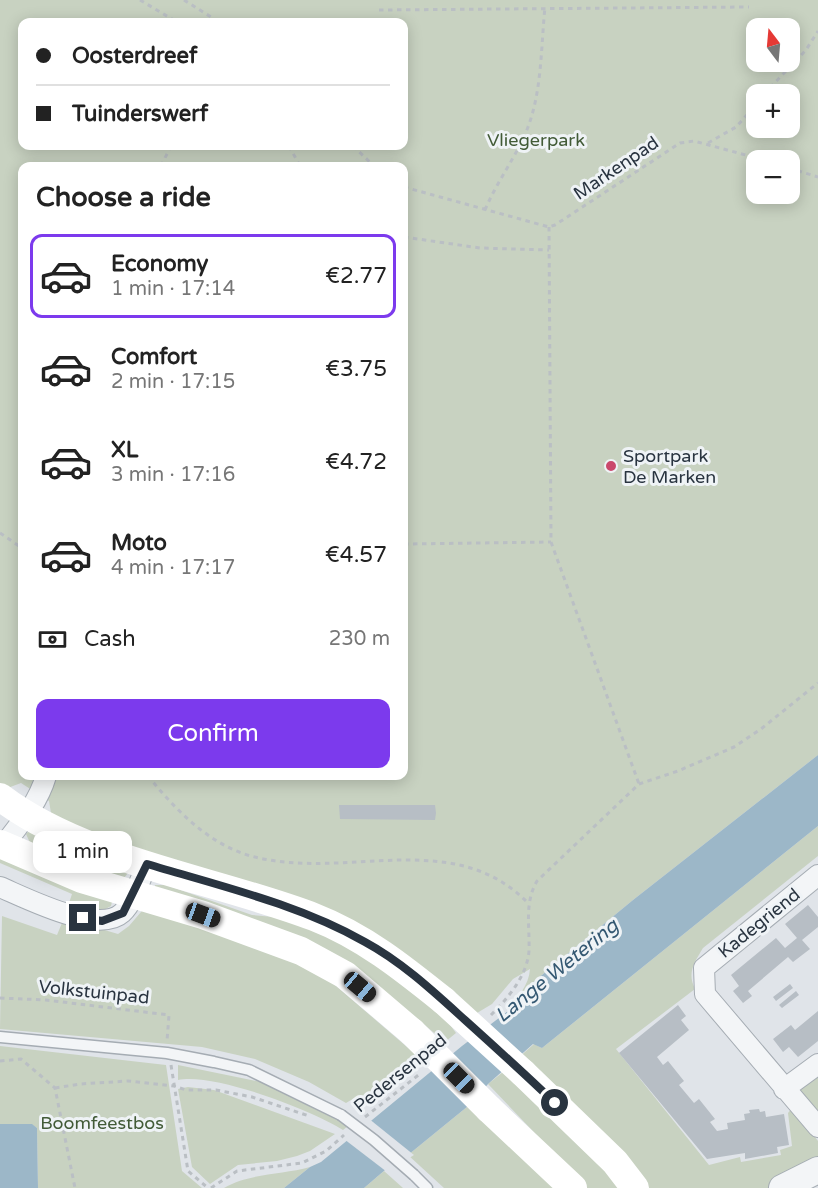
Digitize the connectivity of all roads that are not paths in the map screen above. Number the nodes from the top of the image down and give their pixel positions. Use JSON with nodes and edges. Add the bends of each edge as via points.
{"nodes":[{"id":1,"x":36,"y":780,"type":"edge"},
{"id":2,"x":45,"y":780,"type":"edge"},
{"id":3,"x":14,"y":807,"type":"edge"},
{"id":4,"x":1,"y":845,"type":"edge"},
{"id":5,"x":147,"y":864,"type":"junction"},
{"id":6,"x":818,"y":874,"type":"edge"},
{"id":7,"x":0,"y":887,"type":"edge"},
{"id":8,"x":133,"y":894,"type":"junction"},
{"id":9,"x":0,"y":1037,"type":"edge"},
{"id":10,"x":818,"y":1064,"type":"edge"},
{"id":11,"x":784,"y":1089,"type":"junction"},
{"id":12,"x":818,"y":1127,"type":"edge"},
{"id":13,"x":818,"y":1170,"type":"edge"},
{"id":14,"x":427,"y":1188,"type":"edge"},
{"id":15,"x":573,"y":1188,"type":"edge"},
{"id":16,"x":635,"y":1188,"type":"edge"},
{"id":17,"x":782,"y":1188,"type":"edge"}],
"edges":[{"from":1,"to":3,"type":"street"},
{"from":2,"to":3,"type":"street","via":[[42,790]]},
{"from":3,"to":4,"type":"street"},
{"from":3,"to":5,"type":"main road","via":[[90,845]]},
{"from":4,"to":8,"type":"main road","via":[[82,879]]},
{"from":5,"to":8,"type":"street"},
{"from":5,"to":16,"type":"main road","bridge":true,"via":[[238,891],[339,928],[396,962],[523,1073],[615,1162]]},
{"from":6,"to":11,"type":"street","name":"Kadegriend","via":[[705,968],[705,994]]},
{"from":7,"to":8,"type":"street","via":[[83,918],[102,921],[123,913]]},
{"from":8,"to":15,"type":"main road","bridge":true,"via":[[301,951],[345,975],[412,1032]]},
{"from":9,"to":14,"type":"lane","bridge":true,"via":[[167,1053],[249,1070],[341,1115]]},
{"from":10,"to":11,"type":"street"},
{"from":11,"to":12,"type":"street","name":"Kadegriend"},
{"from":13,"to":17,"type":"street"}]}
